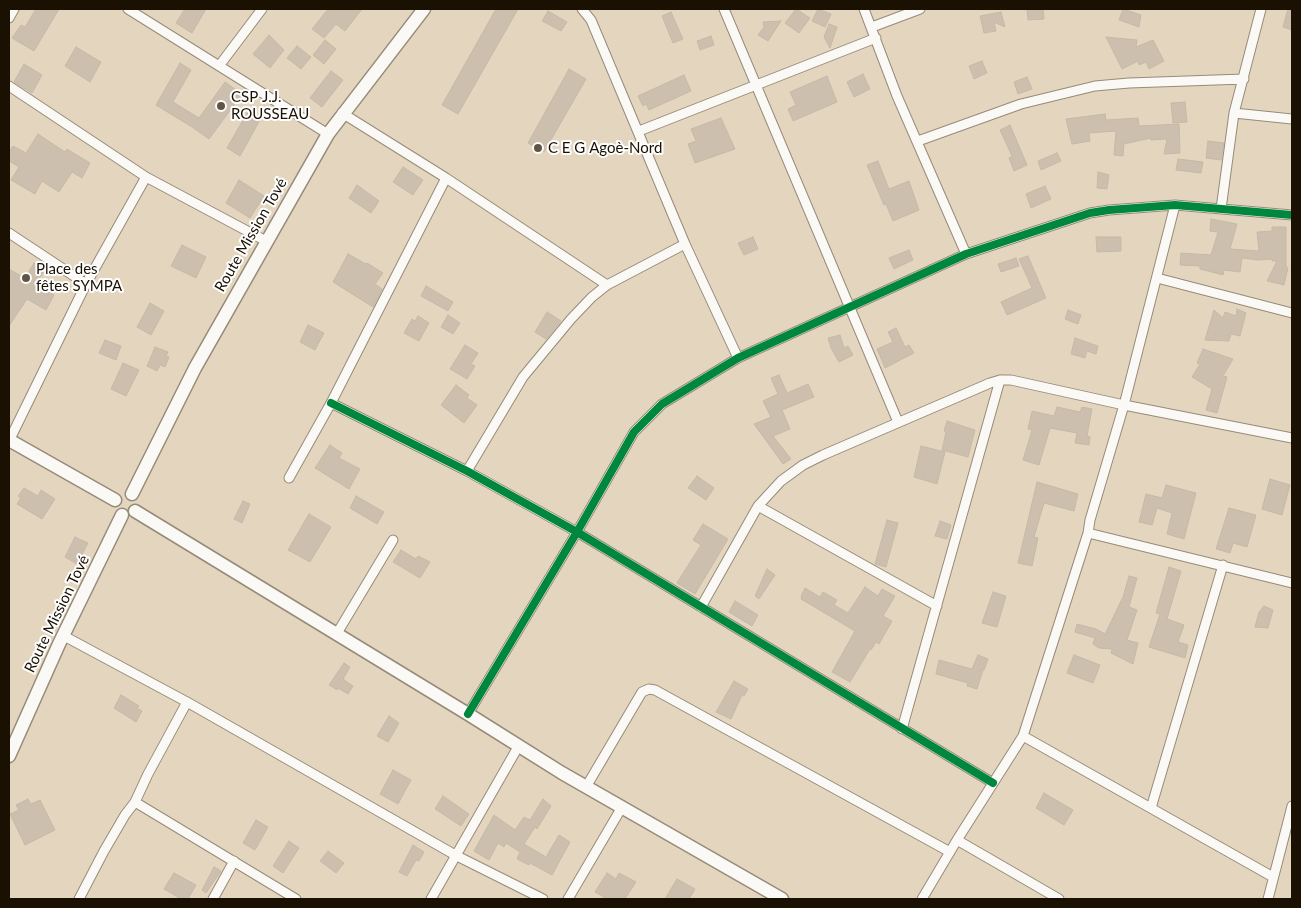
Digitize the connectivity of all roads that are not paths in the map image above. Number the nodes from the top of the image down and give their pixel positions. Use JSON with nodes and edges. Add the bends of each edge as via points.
{"nodes":[{"id":1,"x":14,"y":9,"type":"edge"},
{"id":2,"x":128,"y":9,"type":"edge"},
{"id":3,"x":262,"y":9,"type":"edge"},
{"id":4,"x":424,"y":9,"type":"edge"},
{"id":5,"x":582,"y":9,"type":"edge"},
{"id":6,"x":724,"y":9,"type":"edge"},
{"id":7,"x":864,"y":9,"type":"edge"},
{"id":8,"x":920,"y":9,"type":"edge"},
{"id":9,"x":1260,"y":9,"type":"edge"},
{"id":10,"x":9,"y":18,"type":"edge"},
{"id":11,"x":872,"y":27,"type":"junction"},
{"id":12,"x":876,"y":38,"type":"junction"},
{"id":13,"x":219,"y":66,"type":"junction"},
{"id":14,"x":1244,"y":79,"type":"junction"},
{"id":15,"x":9,"y":86,"type":"edge"},
{"id":16,"x":758,"y":86,"type":"junction"},
{"id":17,"x":1234,"y":112,"type":"junction"},
{"id":18,"x":342,"y":114,"type":"junction"},
{"id":19,"x":1292,"y":118,"type":"edge"},
{"id":20,"x":639,"y":131,"type":"junction"},
{"id":21,"x":328,"y":134,"type":"junction"},
{"id":22,"x":918,"y":141,"type":"junction"},
{"id":23,"x":146,"y":177,"type":"junction"},
{"id":24,"x":446,"y":178,"type":"junction"},
{"id":25,"x":1175,"y":204,"type":"junction"},
{"id":26,"x":1221,"y":209,"type":"junction"},
{"id":27,"x":1292,"y":215,"type":"edge"},
{"id":28,"x":9,"y":233,"type":"edge"},
{"id":29,"x":266,"y":241,"type":"junction"},
{"id":30,"x":685,"y":244,"type":"junction"},
{"id":31,"x":966,"y":254,"type":"junction"},
{"id":32,"x":1157,"y":278,"type":"junction"},
{"id":33,"x":86,"y":284,"type":"junction"},
{"id":34,"x":608,"y":285,"type":"junction"},
{"id":35,"x":850,"y":308,"type":"junction"},
{"id":36,"x":1292,"y":313,"type":"edge"},
{"id":37,"x":738,"y":358,"type":"junction"},
{"id":38,"x":1000,"y":380,"type":"junction"},
{"id":39,"x":331,"y":403,"type":"junction"},
{"id":40,"x":1124,"y":405,"type":"junction"},
{"id":41,"x":898,"y":422,"type":"junction"},
{"id":42,"x":1292,"y":438,"type":"edge"},
{"id":43,"x":9,"y":440,"type":"edge"},
{"id":44,"x":466,"y":471,"type":"junction"},
{"id":45,"x":289,"y":478,"type":"dead end"},
{"id":46,"x":132,"y":494,"type":"junction"},
{"id":47,"x":115,"y":500,"type":"junction"},
{"id":48,"x":758,"y":506,"type":"junction"},
{"id":49,"x":128,"y":513,"type":"junction"},
{"id":50,"x":577,"y":532,"type":"junction"},
{"id":51,"x":1088,"y":533,"type":"junction"},
{"id":52,"x":393,"y":540,"type":"dead end"},
{"id":53,"x":1223,"y":565,"type":"junction"},
{"id":54,"x":1292,"y":583,"type":"edge"},
{"id":55,"x":937,"y":606,"type":"junction"},
{"id":56,"x":701,"y":607,"type":"junction"},
{"id":57,"x":336,"y":634,"type":"junction"},
{"id":58,"x":64,"y":636,"type":"junction"},
{"id":59,"x":187,"y":702,"type":"junction"},
{"id":60,"x":468,"y":714,"type":"junction"},
{"id":61,"x":902,"y":729,"type":"junction"},
{"id":62,"x":1023,"y":736,"type":"junction"},
{"id":63,"x":518,"y":747,"type":"junction"},
{"id":64,"x":9,"y":756,"type":"edge"},
{"id":65,"x":993,"y":783,"type":"junction"},
{"id":66,"x":586,"y":788,"type":"junction"},
{"id":67,"x":135,"y":802,"type":"junction"},
{"id":68,"x":1292,"y":806,"type":"edge"},
{"id":69,"x":622,"y":808,"type":"junction"},
{"id":70,"x":1151,"y":808,"type":"junction"},
{"id":71,"x":957,"y":840,"type":"junction"},
{"id":72,"x":950,"y":852,"type":"junction"},
{"id":73,"x":457,"y":856,"type":"junction"},
{"id":74,"x":234,"y":861,"type":"junction"},
{"id":75,"x":1273,"y":877,"type":"junction"},
{"id":76,"x":80,"y":899,"type":"edge"},
{"id":77,"x":214,"y":899,"type":"edge"},
{"id":78,"x":296,"y":899,"type":"edge"},
{"id":79,"x":431,"y":899,"type":"edge"},
{"id":80,"x":543,"y":899,"type":"edge"},
{"id":81,"x":569,"y":899,"type":"edge"},
{"id":82,"x":782,"y":899,"type":"edge"},
{"id":83,"x":922,"y":899,"type":"edge"},
{"id":84,"x":1059,"y":899,"type":"edge"},
{"id":85,"x":1268,"y":899,"type":"edge"}],
"edges":[{"from":1,"to":10,"type":"street"},
{"from":2,"to":13,"type":"street"},
{"from":3,"to":13,"type":"street"},
{"from":4,"to":18,"type":"street","name":"Route Mission Tové"},
{"from":5,"to":20,"type":"street","via":[[591,20]]},
{"from":6,"to":16,"type":"street"},
{"from":7,"to":11,"type":"street"},
{"from":8,"to":11,"type":"street"},
{"from":9,"to":14,"type":"street"},
{"from":11,"to":12,"type":"street"},
{"from":12,"to":16,"type":"street"},
{"from":12,"to":22,"type":"street"},
{"from":13,"to":21,"type":"street"},
{"from":14,"to":17,"type":"street"},
{"from":14,"to":22,"type":"street","via":[[1095,86],[1021,104]]},
{"from":15,"to":23,"type":"street"},
{"from":16,"to":20,"type":"street"},
{"from":16,"to":35,"type":"street"},
{"from":17,"to":19,"type":"street"},
{"from":17,"to":26,"type":"street"},
{"from":18,"to":21,"type":"street","name":"Route Mission Tové"},
{"from":18,"to":24,"type":"street"},
{"from":20,"to":30,"type":"street"},
{"from":21,"to":29,"type":"street","name":"Route Mission Tové"},
{"from":22,"to":31,"type":"street"},
{"from":23,"to":29,"type":"street"},
{"from":23,"to":33,"type":"street"},
{"from":24,"to":34,"type":"street"},
{"from":24,"to":39,"type":"street"},
{"from":25,"to":26,"type":"street"},
{"from":25,"to":31,"type":"street","via":[[1090,213]]},
{"from":25,"to":32,"type":"street"},
{"from":26,"to":27,"type":"street"},
{"from":28,"to":33,"type":"street"},
{"from":29,"to":46,"type":"street","name":"Route Mission Tové","via":[[195,368]]},
{"from":30,"to":34,"type":"street"},
{"from":30,"to":37,"type":"street"},
{"from":31,"to":35,"type":"street"},
{"from":32,"to":36,"type":"street"},
{"from":32,"to":40,"type":"street"},
{"from":33,"to":43,"type":"street"},
{"from":34,"to":44,"type":"street","via":[[571,319],[523,377]]},
{"from":35,"to":37,"type":"street"},
{"from":35,"to":41,"type":"street"},
{"from":37,"to":50,"type":"street","via":[[662,404],[634,432]]},
{"from":38,"to":40,"type":"street"},
{"from":38,"to":41,"type":"street"},
{"from":38,"to":55,"type":"street"},
{"from":39,"to":44,"type":"street"},
{"from":39,"to":45,"type":"street"},
{"from":40,"to":42,"type":"street"},
{"from":40,"to":51,"type":"street"},
{"from":41,"to":48,"type":"street","via":[[803,465],[781,480]]},
{"from":43,"to":47,"type":"street"},
{"from":44,"to":50,"type":"street"},
{"from":46,"to":47,"type":"street","via":[[121,493]]},
{"from":46,"to":49,"type":"street","via":[[138,503]]},
{"from":47,"to":49,"type":"street","via":[[116,508]]},
{"from":48,"to":55,"type":"street"},
{"from":48,"to":56,"type":"street"},
{"from":49,"to":57,"type":"street"},
{"from":49,"to":58,"type":"street","name":"Route Mission Tové"},
{"from":50,"to":56,"type":"street"},
{"from":50,"to":60,"type":"street"},
{"from":51,"to":53,"type":"street"},
{"from":51,"to":62,"type":"street"},
{"from":52,"to":57,"type":"street"},
{"from":53,"to":54,"type":"street"},
{"from":53,"to":70,"type":"street"},
{"from":55,"to":61,"type":"street"},
{"from":56,"to":61,"type":"street"},
{"from":57,"to":60,"type":"street"},
{"from":58,"to":59,"type":"street"},
{"from":58,"to":64,"type":"street","name":"Route Mission Tové"},
{"from":59,"to":67,"type":"street"},
{"from":59,"to":73,"type":"street"},
{"from":60,"to":63,"type":"street"},
{"from":61,"to":65,"type":"street"},
{"from":62,"to":65,"type":"street"},
{"from":62,"to":70,"type":"street"},
{"from":63,"to":66,"type":"street"},
{"from":63,"to":73,"type":"street"},
{"from":65,"to":71,"type":"street"},
{"from":66,"to":69,"type":"street"},
{"from":66,"to":72,"type":"street","via":[[642,692],[655,690]]},
{"from":67,"to":74,"type":"street"},
{"from":67,"to":76,"type":"street","via":[[104,851]]},
{"from":68,"to":75,"type":"street"},
{"from":69,"to":81,"type":"street"},
{"from":69,"to":82,"type":"street"},
{"from":70,"to":75,"type":"street"},
{"from":71,"to":72,"type":"street"},
{"from":71,"to":84,"type":"street"},
{"from":72,"to":83,"type":"street"},
{"from":73,"to":79,"type":"street"},
{"from":73,"to":80,"type":"street"},
{"from":74,"to":77,"type":"street"},
{"from":74,"to":78,"type":"street"},
{"from":75,"to":85,"type":"street"}]}
